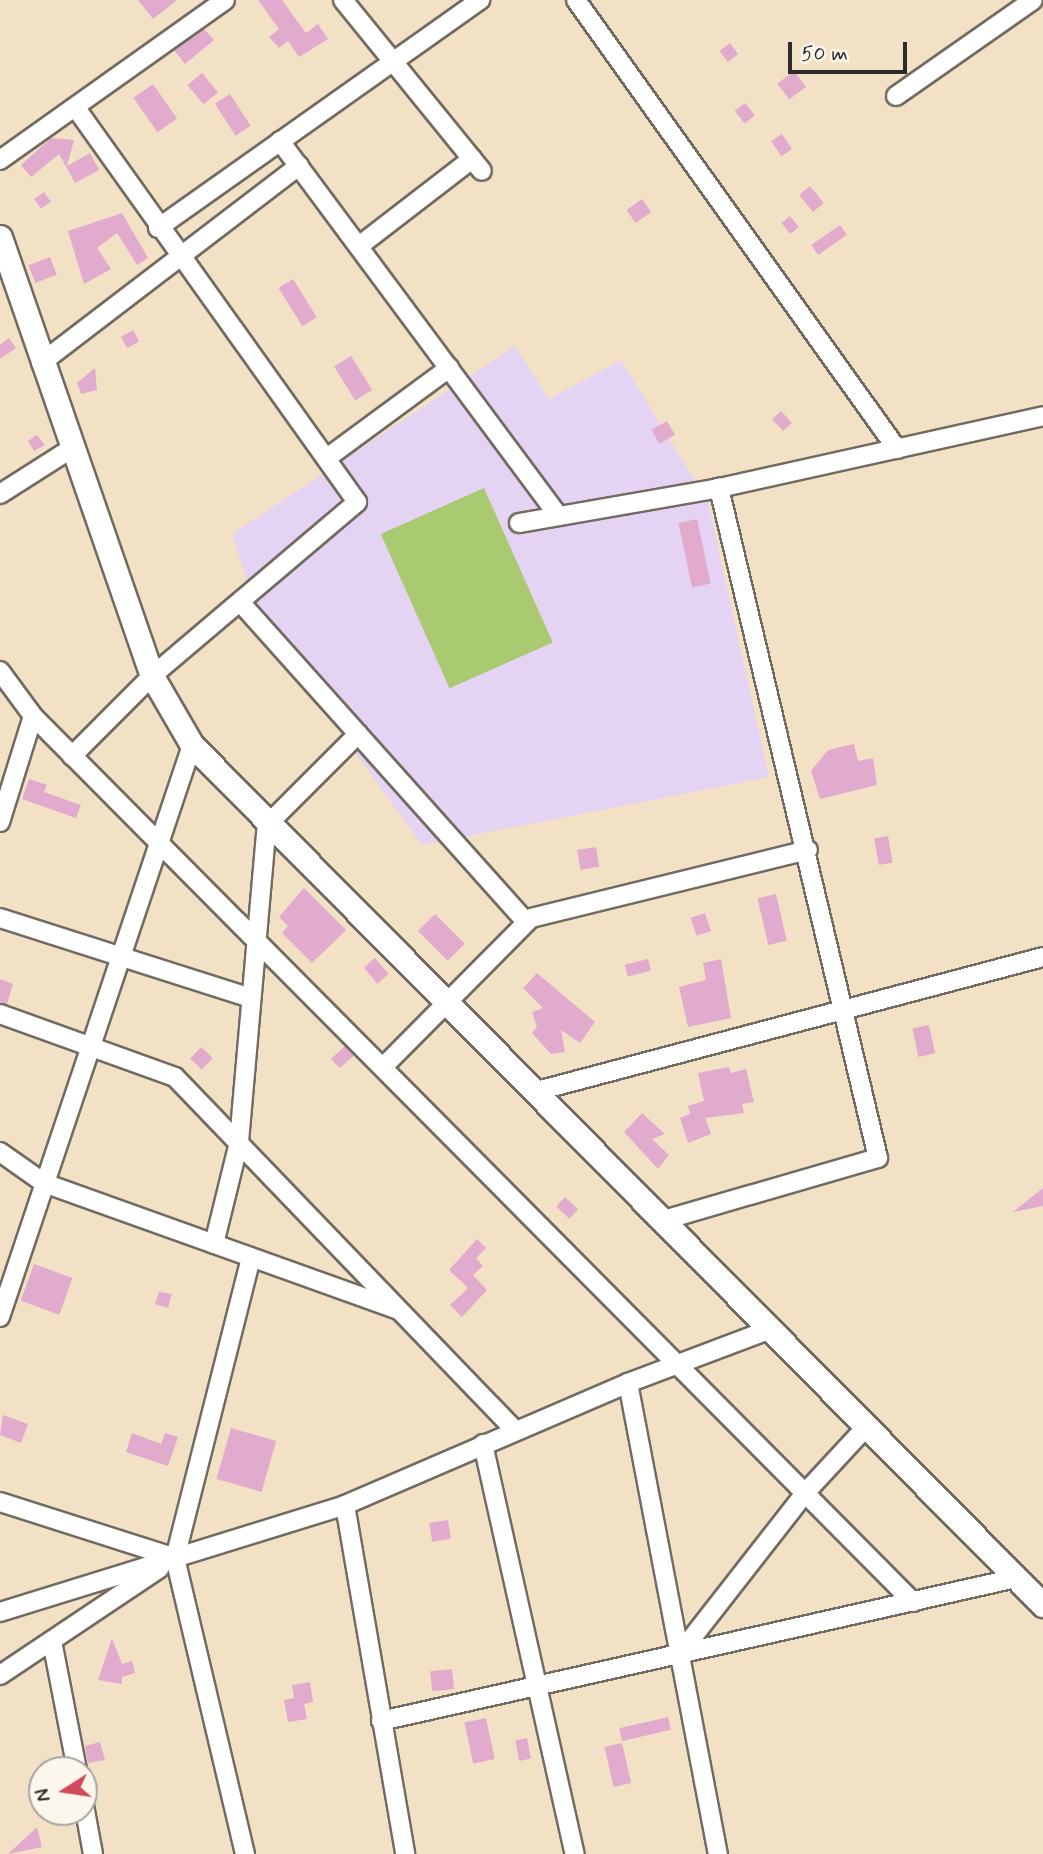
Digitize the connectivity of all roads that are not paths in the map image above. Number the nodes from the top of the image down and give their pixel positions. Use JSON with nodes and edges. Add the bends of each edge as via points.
{"nodes":[{"id":1,"x":225,"y":0,"type":"edge"},
{"id":2,"x":343,"y":0,"type":"edge"},
{"id":3,"x":480,"y":0,"type":"edge"},
{"id":4,"x":576,"y":0,"type":"edge"},
{"id":5,"x":1033,"y":0,"type":"edge"},
{"id":6,"x":394,"y":63,"type":"junction"},
{"id":7,"x":896,"y":96,"type":"dead end"},
{"id":8,"x":75,"y":107,"type":"junction"},
{"id":9,"x":280,"y":141,"type":"junction"},
{"id":10,"x":0,"y":160,"type":"edge"},
{"id":11,"x":299,"y":166,"type":"junction"},
{"id":12,"x":158,"y":228,"type":"junction"},
{"id":13,"x":0,"y":237,"type":"edge"},
{"id":14,"x":359,"y":246,"type":"junction"},
{"id":15,"x":178,"y":258,"type":"junction"},
{"id":16,"x":41,"y":363,"type":"junction"},
{"id":17,"x":449,"y":368,"type":"junction"},
{"id":18,"x":1043,"y":416,"type":"edge"},
{"id":19,"x":897,"y":449,"type":"junction"},
{"id":20,"x":69,"y":450,"type":"junction"},
{"id":21,"x":327,"y":458,"type":"junction"},
{"id":22,"x":719,"y":488,"type":"junction"},
{"id":23,"x":0,"y":494,"type":"edge"},
{"id":24,"x":559,"y":516,"type":"junction"},
{"id":25,"x":519,"y":523,"type":"dead end"},
{"id":26,"x":240,"y":602,"type":"junction"},
{"id":27,"x":0,"y":671,"type":"edge"},
{"id":28,"x":152,"y":676,"type":"junction"},
{"id":29,"x":33,"y":716,"type":"junction"},
{"id":30,"x":358,"y":734,"type":"junction"},
{"id":31,"x":192,"y":745,"type":"junction"},
{"id":32,"x":72,"y":756,"type":"junction"},
{"id":33,"x":0,"y":822,"type":"edge"},
{"id":34,"x":267,"y":825,"type":"junction"},
{"id":35,"x":159,"y":843,"type":"junction"},
{"id":36,"x":808,"y":850,"type":"junction"},
{"id":37,"x":0,"y":918,"type":"edge"},
{"id":38,"x":526,"y":922,"type":"junction"},
{"id":39,"x":254,"y":938,"type":"junction"},
{"id":40,"x":1043,"y":957,"type":"edge"},
{"id":41,"x":118,"y":958,"type":"junction"},
{"id":42,"x":248,"y":997,"type":"junction"},
{"id":43,"x":444,"y":1002,"type":"junction"},
{"id":44,"x":844,"y":1007,"type":"junction"},
{"id":45,"x":0,"y":1014,"type":"edge"},
{"id":46,"x":90,"y":1044,"type":"junction"},
{"id":47,"x":383,"y":1067,"type":"junction"},
{"id":48,"x":537,"y":1091,"type":"junction"},
{"id":49,"x":239,"y":1142,"type":"junction"},
{"id":50,"x":0,"y":1152,"type":"edge"},
{"id":51,"x":44,"y":1183,"type":"junction"},
{"id":52,"x":664,"y":1220,"type":"junction"},
{"id":53,"x":214,"y":1244,"type":"junction"},
{"id":54,"x":251,"y":1257,"type":"junction"},
{"id":55,"x":401,"y":1311,"type":"junction"},
{"id":56,"x":0,"y":1317,"type":"edge"},
{"id":57,"x":771,"y":1329,"type":"junction"},
{"id":58,"x":678,"y":1363,"type":"junction"},
{"id":59,"x":628,"y":1383,"type":"junction"},
{"id":60,"x":867,"y":1426,"type":"junction"},
{"id":61,"x":516,"y":1430,"type":"junction"},
{"id":62,"x":483,"y":1444,"type":"junction"},
{"id":63,"x":805,"y":1493,"type":"junction"},
{"id":64,"x":0,"y":1502,"type":"edge"},
{"id":65,"x":345,"y":1504,"type":"junction"},
{"id":66,"x":175,"y":1558,"type":"junction"},
{"id":67,"x":1016,"y":1578,"type":"junction"},
{"id":68,"x":913,"y":1602,"type":"junction"},
{"id":69,"x":1043,"y":1605,"type":"edge"},
{"id":70,"x":0,"y":1612,"type":"edge"},
{"id":71,"x":52,"y":1641,"type":"junction"},
{"id":72,"x":677,"y":1657,"type":"junction"},
{"id":73,"x":0,"y":1675,"type":"edge"},
{"id":74,"x":541,"y":1689,"type":"junction"},
{"id":75,"x":381,"y":1721,"type":"junction"},
{"id":76,"x":74,"y":1756,"type":"edge"},
{"id":77,"x":88,"y":1826,"type":"edge"},
{"id":78,"x":93,"y":1854,"type":"edge"},
{"id":79,"x":245,"y":1854,"type":"edge"},
{"id":80,"x":405,"y":1854,"type":"edge"},
{"id":81,"x":575,"y":1854,"type":"edge"},
{"id":82,"x":718,"y":1854,"type":"edge"}],
"edges":[{"from":1,"to":8,"type":"street"},
{"from":2,"to":6,"type":"street"},
{"from":3,"to":6,"type":"street"},
{"from":4,"to":19,"type":"street"},
{"from":5,"to":7,"type":"street"},
{"from":6,"to":9,"type":"street"},
{"from":6,"to":14,"type":"street","via":[[477,165]]},
{"from":8,"to":10,"type":"street"},
{"from":8,"to":12,"type":"street"},
{"from":9,"to":11,"type":"street"},
{"from":9,"to":12,"type":"street"},
{"from":11,"to":14,"type":"street"},
{"from":11,"to":15,"type":"street"},
{"from":12,"to":15,"type":"street"},
{"from":13,"to":16,"type":"street"},
{"from":14,"to":17,"type":"street"},
{"from":15,"to":16,"type":"street"},
{"from":15,"to":21,"type":"street"},
{"from":16,"to":20,"type":"street"},
{"from":17,"to":21,"type":"street"},
{"from":17,"to":24,"type":"street"},
{"from":18,"to":19,"type":"street"},
{"from":19,"to":22,"type":"street"},
{"from":20,"to":23,"type":"street"},
{"from":20,"to":28,"type":"street"},
{"from":21,"to":26,"type":"street","via":[[357,502]]},
{"from":22,"to":24,"type":"street"},
{"from":22,"to":36,"type":"street"},
{"from":24,"to":25,"type":"street"},
{"from":26,"to":28,"type":"street"},
{"from":26,"to":30,"type":"street"},
{"from":27,"to":29,"type":"street"},
{"from":28,"to":31,"type":"street"},
{"from":28,"to":32,"type":"street"},
{"from":29,"to":32,"type":"street"},
{"from":29,"to":33,"type":"street"},
{"from":30,"to":34,"type":"street"},
{"from":30,"to":38,"type":"street"},
{"from":31,"to":34,"type":"street"},
{"from":31,"to":35,"type":"street"},
{"from":32,"to":35,"type":"street"},
{"from":34,"to":39,"type":"street"},
{"from":34,"to":43,"type":"street"},
{"from":35,"to":39,"type":"street"},
{"from":35,"to":41,"type":"street"},
{"from":36,"to":38,"type":"street"},
{"from":36,"to":44,"type":"street"},
{"from":37,"to":41,"type":"street"},
{"from":38,"to":43,"type":"street"},
{"from":39,"to":42,"type":"street"},
{"from":39,"to":47,"type":"street"},
{"from":40,"to":44,"type":"street"},
{"from":41,"to":42,"type":"street"},
{"from":41,"to":46,"type":"street"},
{"from":42,"to":49,"type":"street"},
{"from":43,"to":47,"type":"street"},
{"from":43,"to":48,"type":"street"},
{"from":44,"to":48,"type":"street"},
{"from":44,"to":52,"type":"street","via":[[878,1158]]},
{"from":45,"to":46,"type":"street"},
{"from":46,"to":49,"type":"street","via":[[175,1077]]},
{"from":46,"to":51,"type":"street"},
{"from":47,"to":58,"type":"street"},
{"from":48,"to":52,"type":"street"},
{"from":49,"to":53,"type":"street"},
{"from":49,"to":55,"type":"street"},
{"from":50,"to":51,"type":"street"},
{"from":51,"to":53,"type":"street"},
{"from":51,"to":56,"type":"street"},
{"from":52,"to":57,"type":"street"},
{"from":53,"to":54,"type":"street"},
{"from":54,"to":55,"type":"street"},
{"from":54,"to":66,"type":"street"},
{"from":55,"to":61,"type":"street"},
{"from":57,"to":58,"type":"street"},
{"from":57,"to":60,"type":"street"},
{"from":58,"to":59,"type":"street"},
{"from":58,"to":63,"type":"street"},
{"from":59,"to":61,"type":"street"},
{"from":59,"to":72,"type":"street"},
{"from":60,"to":63,"type":"street"},
{"from":60,"to":67,"type":"street"},
{"from":61,"to":62,"type":"street"},
{"from":62,"to":65,"type":"street"},
{"from":62,"to":74,"type":"street"},
{"from":63,"to":68,"type":"street"},
{"from":63,"to":72,"type":"street"},
{"from":64,"to":66,"type":"street"},
{"from":65,"to":66,"type":"street"},
{"from":65,"to":75,"type":"street"},
{"from":66,"to":70,"type":"street"},
{"from":66,"to":71,"type":"street"},
{"from":66,"to":79,"type":"street"},
{"from":67,"to":68,"type":"street"},
{"from":67,"to":69,"type":"street"},
{"from":68,"to":72,"type":"street"},
{"from":71,"to":73,"type":"street"},
{"from":71,"to":76,"type":"street"},
{"from":72,"to":74,"type":"street"},
{"from":72,"to":82,"type":"street"},
{"from":74,"to":75,"type":"street"},
{"from":74,"to":81,"type":"street"},
{"from":75,"to":80,"type":"street"},
{"from":77,"to":78,"type":"street"}]}
